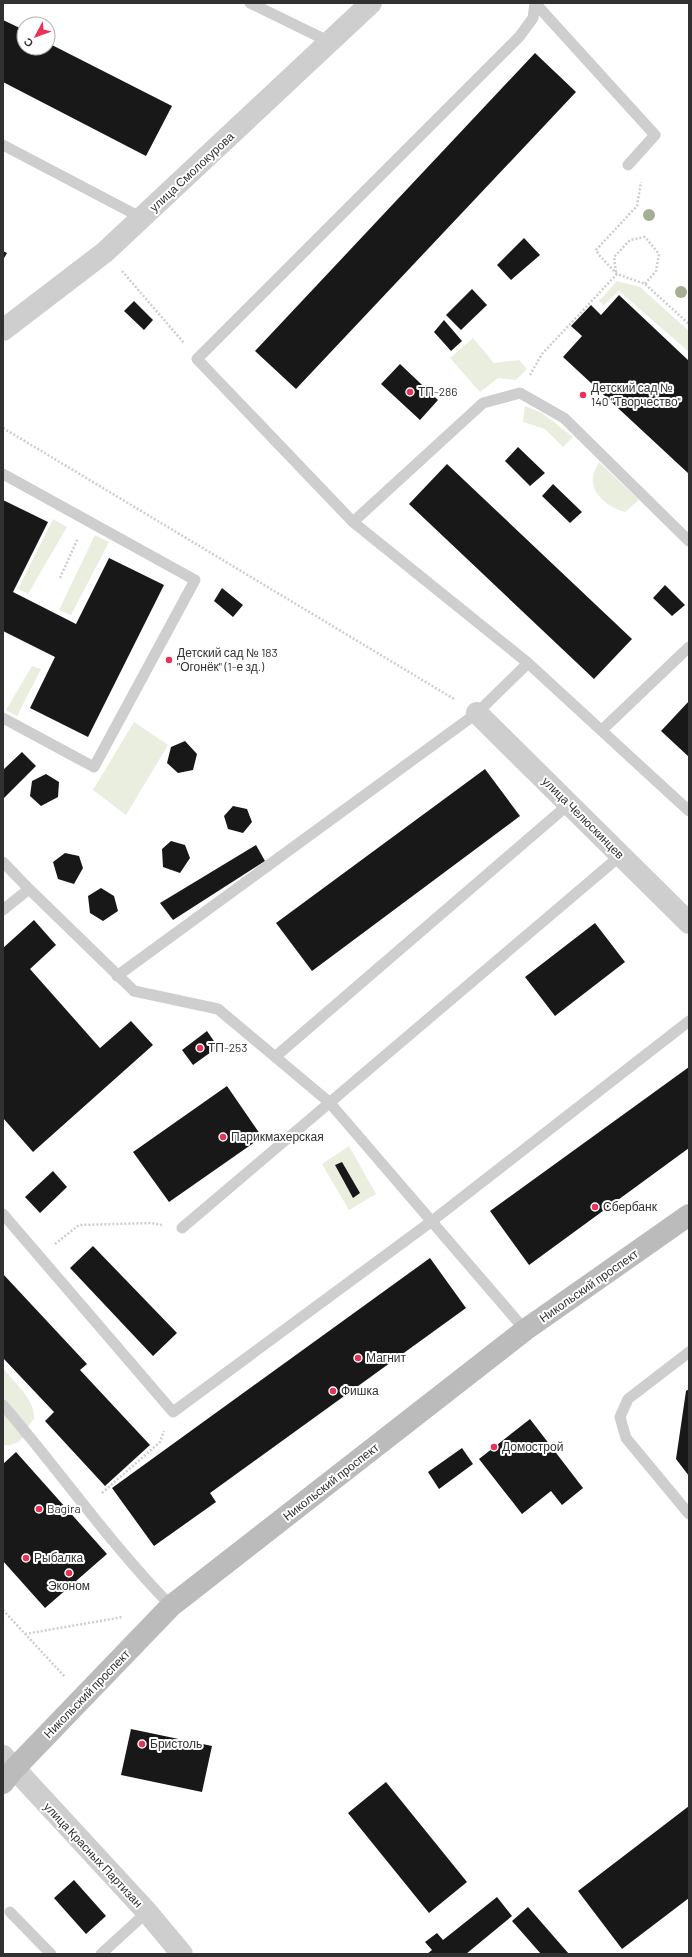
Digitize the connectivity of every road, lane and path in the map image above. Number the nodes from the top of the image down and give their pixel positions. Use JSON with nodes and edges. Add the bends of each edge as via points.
{"nodes":[{"id":1,"x":250,"y":3,"type":"edge"},
{"id":2,"x":371,"y":3,"type":"edge"},
{"id":3,"x":535,"y":3,"type":"edge"},
{"id":4,"x":330,"y":42,"type":"junction"},
{"id":5,"x":3,"y":145,"type":"edge"},
{"id":6,"x":628,"y":165,"type":"joint"},
{"id":7,"x":142,"y":218,"type":"junction"},
{"id":8,"x":105,"y":252,"type":"junction"},
{"id":9,"x":617,"y":274,"type":"junction"},
{"id":10,"x":645,"y":284,"type":"junction"},
{"id":11,"x":689,"y":324,"type":"edge"},
{"id":12,"x":3,"y":330,"type":"edge"},
{"id":13,"x":197,"y":359,"type":"junction"},
{"id":14,"x":520,"y":393,"type":"junction"},
{"id":15,"x":3,"y":428,"type":"edge"},
{"id":16,"x":3,"y":474,"type":"edge"},
{"id":17,"x":353,"y":522,"type":"junction"},
{"id":18,"x":689,"y":541,"type":"edge"},
{"id":19,"x":689,"y":647,"type":"edge"},
{"id":20,"x":528,"y":663,"type":"junction"},
{"id":21,"x":477,"y":713,"type":"junction"},
{"id":22,"x":3,"y":718,"type":"edge"},
{"id":23,"x":602,"y":730,"type":"junction"},
{"id":24,"x":569,"y":804,"type":"junction"},
{"id":25,"x":689,"y":811,"type":"edge"},
{"id":26,"x":620,"y":856,"type":"junction"},
{"id":27,"x":3,"y":862,"type":"edge"},
{"id":28,"x":29,"y":889,"type":"junction"},
{"id":29,"x":3,"y":910,"type":"edge"},
{"id":30,"x":689,"y":923,"type":"edge"},
{"id":31,"x":117,"y":976,"type":"junction"},
{"id":32,"x":689,"y":1021,"type":"edge"},
{"id":33,"x":275,"y":1057,"type":"junction"},
{"id":34,"x":329,"y":1102,"type":"junction"},
{"id":35,"x":3,"y":1214,"type":"edge"},
{"id":36,"x":689,"y":1215,"type":"edge"},
{"id":37,"x":432,"y":1220,"type":"junction"},
{"id":38,"x":182,"y":1228,"type":"joint"},
{"id":39,"x":39,"y":1256,"type":"junction"},
{"id":40,"x":525,"y":1330,"type":"junction"},
{"id":41,"x":689,"y":1352,"type":"edge"},
{"id":42,"x":3,"y":1406,"type":"edge"},
{"id":43,"x":172,"y":1412,"type":"junction"},
{"id":44,"x":87,"y":1507,"type":"junction"},
{"id":45,"x":689,"y":1514,"type":"edge"},
{"id":46,"x":171,"y":1606,"type":"junction"},
{"id":47,"x":3,"y":1610,"type":"edge"},
{"id":48,"x":125,"y":1616,"type":"dead end"},
{"id":49,"x":25,"y":1634,"type":"junction"},
{"id":50,"x":65,"y":1678,"type":"dead end"},
{"id":51,"x":7,"y":1770,"type":"edge"},
{"id":52,"x":10,"y":1912,"type":"dead end"},
{"id":53,"x":147,"y":1912,"type":"junction"},
{"id":54,"x":51,"y":1954,"type":"edge"},
{"id":55,"x":101,"y":1954,"type":"edge"},
{"id":56,"x":182,"y":1954,"type":"edge"}],
"edges":[{"from":1,"to":4,"type":"lane"},
{"from":2,"to":4,"type":"street","name":"улица Смолокурова"},
{"from":3,"to":6,"type":"lane","via":[[656,135]]},
{"from":3,"to":13,"type":"lane","via":[[533,18],[519,37]]},
{"from":4,"to":7,"type":"street","name":"улица Смолокурова"},
{"from":5,"to":7,"type":"lane"},
{"from":6,"to":9,"type":"path","via":[[641,181],[637,206],[596,250]]},
{"from":7,"to":8,"type":"street","name":"улица Смолокурова"},
{"from":8,"to":12,"type":"street","name":"улица Смолокурова"},
{"from":8,"to":13,"type":"path"},
{"from":9,"to":10,"type":"path"},
{"from":9,"to":10,"type":"path","via":[[614,257],[630,240],[645,237],[659,254],[656,271]]},
{"from":9,"to":14,"type":"path","via":[[542,354]]},
{"from":10,"to":11,"type":"path"},
{"from":13,"to":17,"type":"lane"},
{"from":14,"to":17,"type":"lane","via":[[483,403]]},
{"from":14,"to":18,"type":"lane","via":[[564,418]]},
{"from":15,"to":21,"type":"path"},
{"from":16,"to":22,"type":"lane","via":[[195,580],[94,767]]},
{"from":17,"to":20,"type":"lane"},
{"from":19,"to":23,"type":"lane"},
{"from":20,"to":21,"type":"lane"},
{"from":20,"to":23,"type":"lane"},
{"from":21,"to":24,"type":"street","name":"улица Челюскинцев"},
{"from":21,"to":31,"type":"lane"},
{"from":23,"to":25,"type":"lane"},
{"from":24,"to":26,"type":"street","name":"улица Челюскинцев"},
{"from":24,"to":33,"type":"lane"},
{"from":26,"to":30,"type":"street","name":"улица Челюскинцев"},
{"from":26,"to":34,"type":"lane"},
{"from":27,"to":28,"type":"lane"},
{"from":28,"to":29,"type":"lane"},
{"from":28,"to":31,"type":"lane"},
{"from":31,"to":33,"type":"lane","via":[[134,991],[218,1009]]},
{"from":32,"to":37,"type":"lane"},
{"from":33,"to":34,"type":"lane"},
{"from":34,"to":37,"type":"lane"},
{"from":34,"to":38,"type":"lane"},
{"from":35,"to":39,"type":"lane"},
{"from":36,"to":40,"type":"main road","name":"Никольский проспект"},
{"from":37,"to":40,"type":"lane"},
{"from":37,"to":43,"type":"lane"},
{"from":38,"to":39,"type":"path","via":[[151,1223],[79,1225]]},
{"from":39,"to":43,"type":"lane"},
{"from":40,"to":46,"type":"main road","name":"Никольский проспект"},
{"from":41,"to":45,"type":"lane","via":[[628,1399],[620,1417],[626,1438]]},
{"from":42,"to":44,"type":"lane"},
{"from":43,"to":44,"type":"path","via":[[160,1442]]},
{"from":44,"to":46,"type":"lane","via":[[148,1583]]},
{"from":46,"to":51,"type":"main road","name":"Никольский проспект"},
{"from":47,"to":49,"type":"path"},
{"from":48,"to":49,"type":"path"},
{"from":49,"to":50,"type":"path"},
{"from":51,"to":53,"type":"street","name":"улица Красных Партизан"},
{"from":52,"to":54,"type":"lane"},
{"from":53,"to":55,"type":"lane"},
{"from":53,"to":56,"type":"street","name":"улица Красных Партизан"}]}
